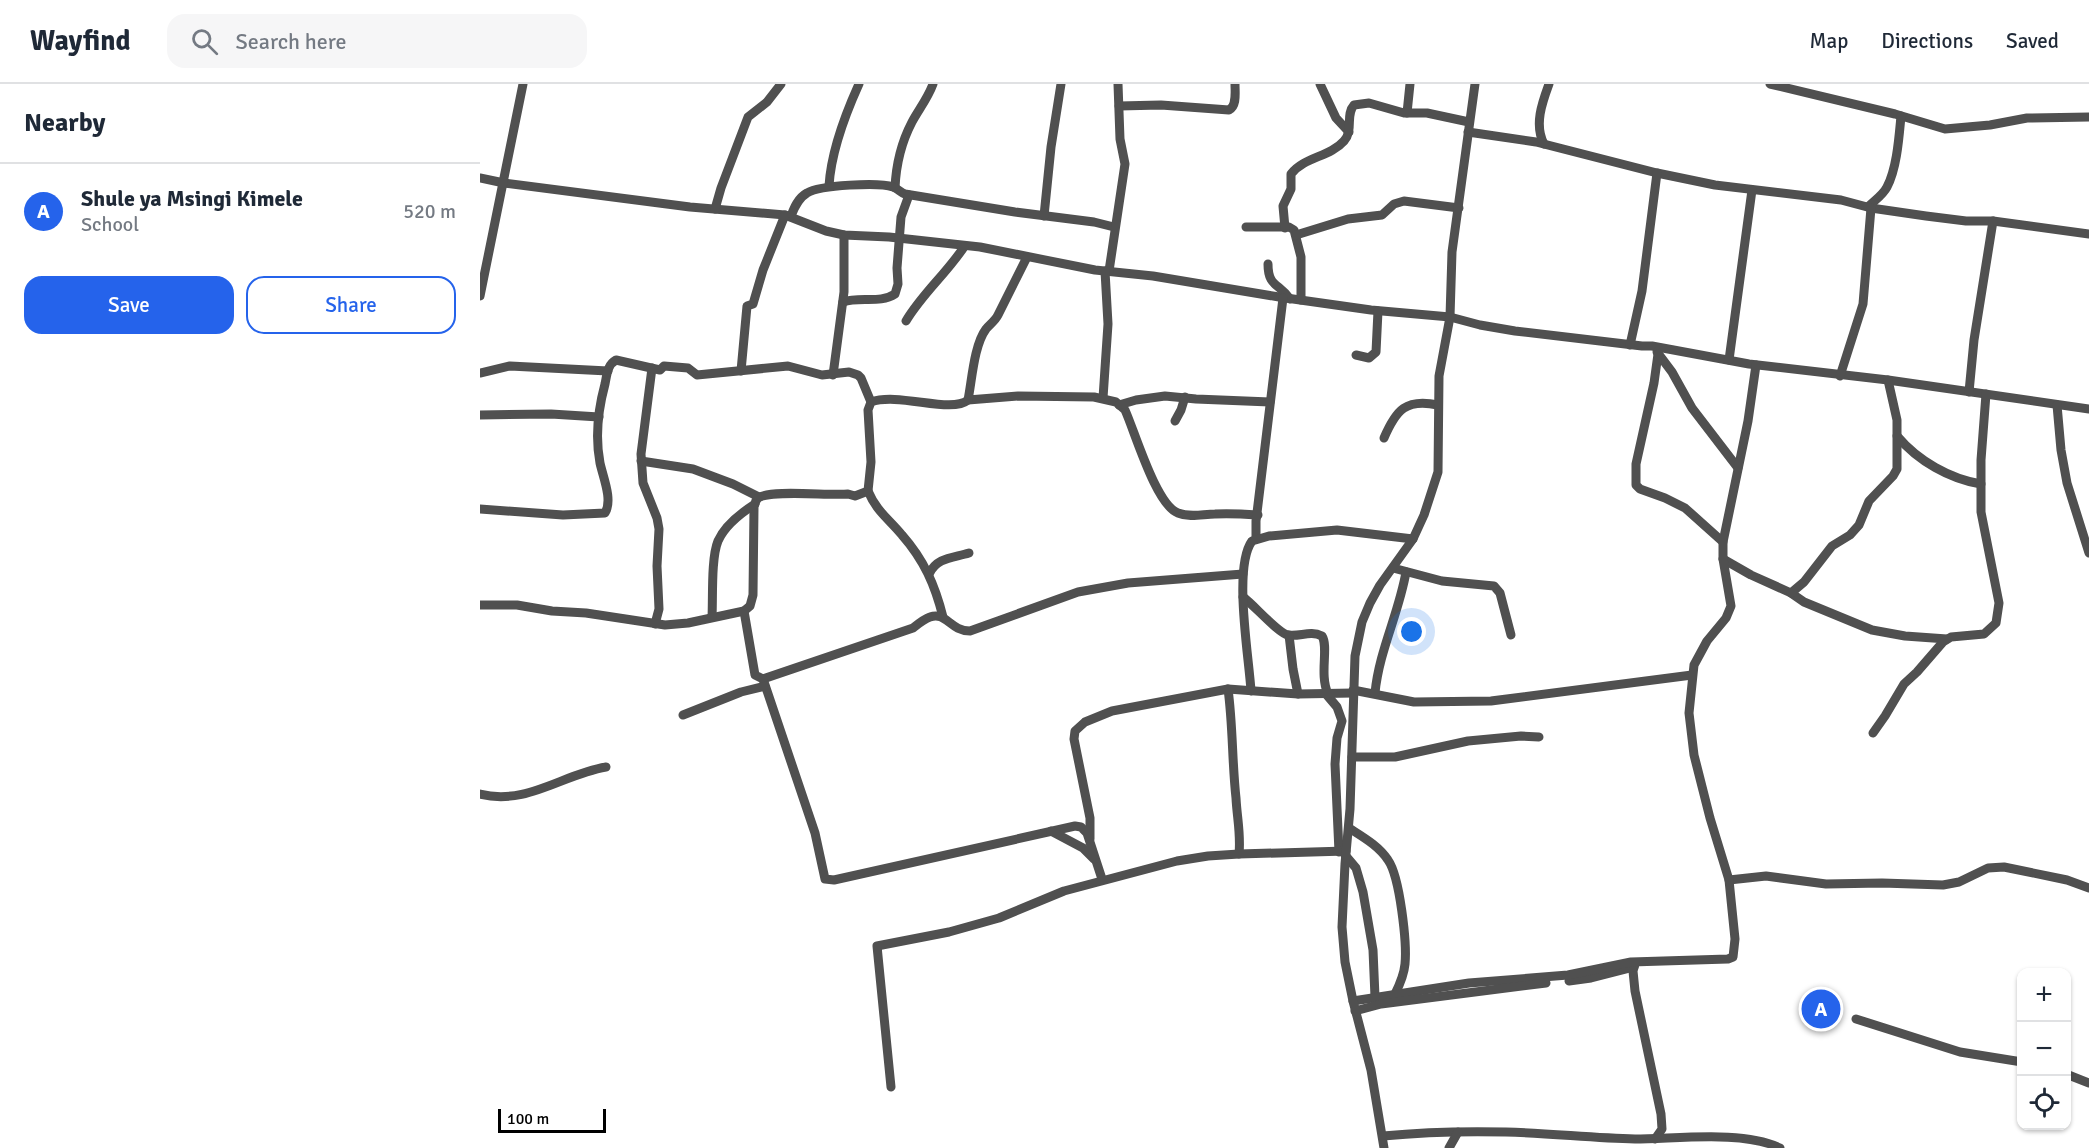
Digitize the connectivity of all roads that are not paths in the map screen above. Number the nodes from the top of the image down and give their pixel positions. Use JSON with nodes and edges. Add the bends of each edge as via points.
{"nodes":[{"id":1,"x":523,"y":84,"type":"edge"},
{"id":2,"x":781,"y":84,"type":"edge"},
{"id":3,"x":859,"y":84,"type":"edge"},
{"id":4,"x":933,"y":84,"type":"edge"},
{"id":5,"x":1061,"y":84,"type":"edge"},
{"id":6,"x":1118,"y":84,"type":"edge"},
{"id":7,"x":1235,"y":84,"type":"edge"},
{"id":8,"x":1320,"y":84,"type":"edge"},
{"id":9,"x":1410,"y":84,"type":"edge"},
{"id":10,"x":1475,"y":84,"type":"edge"},
{"id":11,"x":1549,"y":84,"type":"edge"},
{"id":12,"x":1770,"y":84,"type":"edge"},
{"id":13,"x":1119,"y":106,"type":"junction"},
{"id":14,"x":1407,"y":113,"type":"junction"},
{"id":15,"x":1900,"y":116,"type":"junction"},
{"id":16,"x":2089,"y":117,"type":"edge"},
{"id":17,"x":1469,"y":127,"type":"junction"},
{"id":18,"x":1349,"y":132,"type":"junction"},
{"id":19,"x":1544,"y":144,"type":"junction"},
{"id":20,"x":1657,"y":173,"type":"junction"},
{"id":21,"x":480,"y":178,"type":"edge"},
{"id":22,"x":504,"y":183,"type":"junction"},
{"id":23,"x":829,"y":186,"type":"junction"},
{"id":24,"x":895,"y":188,"type":"junction"},
{"id":25,"x":1752,"y":190,"type":"junction"},
{"id":26,"x":909,"y":195,"type":"junction"},
{"id":27,"x":1459,"y":208,"type":"junction"},
{"id":28,"x":1870,"y":208,"type":"junction"},
{"id":29,"x":715,"y":209,"type":"junction"},
{"id":30,"x":788,"y":216,"type":"junction"},
{"id":31,"x":1044,"y":216,"type":"junction"},
{"id":32,"x":1993,"y":221,"type":"junction"},
{"id":33,"x":1246,"y":226,"type":"dead end"},
{"id":34,"x":1114,"y":227,"type":"junction"},
{"id":35,"x":1285,"y":228,"type":"junction"},
{"id":36,"x":2089,"y":234,"type":"edge"},
{"id":37,"x":844,"y":235,"type":"junction"},
{"id":38,"x":1296,"y":235,"type":"junction"},
{"id":39,"x":901,"y":239,"type":"junction"},
{"id":40,"x":964,"y":247,"type":"junction"},
{"id":41,"x":1027,"y":257,"type":"junction"},
{"id":42,"x":483,"y":260,"type":"edge"},
{"id":43,"x":1268,"y":264,"type":"dead end"},
{"id":44,"x":1107,"y":271,"type":"junction"},
{"id":45,"x":480,"y":296,"type":"edge"},
{"id":46,"x":1286,"y":298,"type":"junction"},
{"id":47,"x":1301,"y":300,"type":"junction"},
{"id":48,"x":843,"y":302,"type":"junction"},
{"id":49,"x":1378,"y":310,"type":"junction"},
{"id":50,"x":1450,"y":317,"type":"junction"},
{"id":51,"x":906,"y":321,"type":"dead end"},
{"id":52,"x":1630,"y":345,"type":"junction"},
{"id":53,"x":1652,"y":346,"type":"junction"},
{"id":54,"x":1658,"y":354,"type":"junction"},
{"id":55,"x":1356,"y":355,"type":"dead end"},
{"id":56,"x":1729,"y":360,"type":"junction"},
{"id":57,"x":1756,"y":365,"type":"junction"},
{"id":58,"x":652,"y":368,"type":"junction"},
{"id":59,"x":608,"y":371,"type":"junction"},
{"id":60,"x":741,"y":371,"type":"junction"},
{"id":61,"x":480,"y":373,"type":"edge"},
{"id":62,"x":833,"y":375,"type":"junction"},
{"id":63,"x":1840,"y":375,"type":"junction"},
{"id":64,"x":1888,"y":380,"type":"junction"},
{"id":65,"x":1969,"y":392,"type":"junction"},
{"id":66,"x":1986,"y":394,"type":"junction"},
{"id":67,"x":1185,"y":397,"type":"junction"},
{"id":68,"x":1103,"y":398,"type":"junction"},
{"id":69,"x":968,"y":400,"type":"junction"},
{"id":70,"x":871,"y":402,"type":"junction"},
{"id":71,"x":1270,"y":402,"type":"junction"},
{"id":72,"x":1119,"y":405,"type":"junction"},
{"id":73,"x":1438,"y":405,"type":"junction"},
{"id":74,"x":2056,"y":405,"type":"junction"},
{"id":75,"x":2089,"y":409,"type":"edge"},
{"id":76,"x":480,"y":415,"type":"edge"},
{"id":77,"x":599,"y":417,"type":"junction"},
{"id":78,"x":1175,"y":421,"type":"dead end"},
{"id":79,"x":1897,"y":436,"type":"junction"},
{"id":80,"x":1384,"y":438,"type":"dead end"},
{"id":81,"x":641,"y":461,"type":"junction"},
{"id":82,"x":1738,"y":468,"type":"junction"},
{"id":83,"x":1981,"y":484,"type":"junction"},
{"id":84,"x":868,"y":491,"type":"junction"},
{"id":85,"x":757,"y":500,"type":"junction"},
{"id":86,"x":480,"y":509,"type":"edge"},
{"id":87,"x":1258,"y":515,"type":"junction"},
{"id":88,"x":2078,"y":517,"type":"junction"},
{"id":89,"x":2089,"y":522,"type":"edge"},
{"id":90,"x":1256,"y":539,"type":"junction"},
{"id":91,"x":1413,"y":540,"type":"junction"},
{"id":92,"x":1723,"y":542,"type":"junction"},
{"id":93,"x":969,"y":553,"type":"dead end"},
{"id":94,"x":2089,"y":553,"type":"edge"},
{"id":95,"x":1723,"y":559,"type":"junction"},
{"id":96,"x":1393,"y":568,"type":"junction"},
{"id":97,"x":1406,"y":572,"type":"junction"},
{"id":98,"x":930,"y":574,"type":"junction"},
{"id":99,"x":1243,"y":574,"type":"junction"},
{"id":100,"x":1791,"y":593,"type":"junction"},
{"id":101,"x":1243,"y":597,"type":"junction"},
{"id":102,"x":480,"y":605,"type":"edge"},
{"id":103,"x":744,"y":611,"type":"junction"},
{"id":104,"x":712,"y":617,"type":"junction"},
{"id":105,"x":943,"y":617,"type":"junction"},
{"id":106,"x":655,"y":624,"type":"junction"},
{"id":107,"x":1289,"y":635,"type":"junction"},
{"id":108,"x":1511,"y":635,"type":"dead end"},
{"id":109,"x":1947,"y":639,"type":"junction"},
{"id":110,"x":1692,"y":675,"type":"junction"},
{"id":111,"x":764,"y":683,"type":"junction"},
{"id":112,"x":1228,"y":689,"type":"junction"},
{"id":113,"x":1251,"y":690,"type":"junction"},
{"id":114,"x":1353,"y":691,"type":"junction"},
{"id":115,"x":1375,"y":693,"type":"junction"},
{"id":116,"x":1298,"y":694,"type":"junction"},
{"id":117,"x":1327,"y":694,"type":"junction"},
{"id":118,"x":683,"y":715,"type":"dead end"},
{"id":119,"x":1873,"y":733,"type":"dead end"},
{"id":120,"x":1539,"y":737,"type":"dead end"},
{"id":121,"x":1352,"y":757,"type":"junction"},
{"id":122,"x":606,"y":766,"type":"dead end"},
{"id":123,"x":480,"y":794,"type":"edge"},
{"id":124,"x":1349,"y":828,"type":"junction"},
{"id":125,"x":1051,"y":831,"type":"junction"},
{"id":126,"x":1090,"y":842,"type":"junction"},
{"id":127,"x":1343,"y":853,"type":"junction"},
{"id":128,"x":1239,"y":854,"type":"junction"},
{"id":129,"x":1096,"y":861,"type":"junction"},
{"id":130,"x":1102,"y":879,"type":"junction"},
{"id":131,"x":1729,"y":880,"type":"junction"},
{"id":132,"x":2089,"y":888,"type":"edge"},
{"id":133,"x":1635,"y":964,"type":"junction"},
{"id":134,"x":1395,"y":994,"type":"junction"},
{"id":135,"x":1376,"y":997,"type":"junction"},
{"id":136,"x":1353,"y":1001,"type":"junction"},
{"id":137,"x":1355,"y":1011,"type":"junction"},
{"id":138,"x":1856,"y":1019,"type":"dead end"},
{"id":139,"x":2017,"y":1061,"type":"edge"},
{"id":140,"x":2071,"y":1076,"type":"edge"},
{"id":141,"x":2089,"y":1083,"type":"edge"},
{"id":142,"x":891,"y":1087,"type":"dead end"},
{"id":143,"x":1458,"y":1132,"type":"junction"},
{"id":144,"x":1383,"y":1136,"type":"junction"},
{"id":145,"x":1655,"y":1139,"type":"junction"},
{"id":146,"x":1384,"y":1148,"type":"edge"},
{"id":147,"x":1449,"y":1148,"type":"edge"},
{"id":148,"x":1780,"y":1148,"type":"edge"}],
"edges":[{"from":1,"to":22,"type":"street"},
{"from":2,"to":29,"type":"street","via":[[748,117]]},
{"from":3,"to":23,"type":"street","via":[[836,147]]},
{"from":4,"to":24,"type":"street","via":[[903,144]]},
{"from":5,"to":31,"type":"street"},
{"from":6,"to":13,"type":"street"},
{"from":7,"to":13,"type":"street","via":[[1235,102],[1229,110]]},
{"from":8,"to":18,"type":"street","via":[[1336,118]]},
{"from":9,"to":14,"type":"street"},
{"from":10,"to":17,"type":"street"},
{"from":11,"to":19,"type":"street","via":[[1539,123]]},
{"from":12,"to":15,"type":"street"},
{"from":13,"to":34,"type":"street","via":[[1125,164]]},
{"from":14,"to":17,"type":"street","via":[[1427,113]]},
{"from":14,"to":18,"type":"street","via":[[1370,103],[1353,105]]},
{"from":15,"to":16,"type":"street","via":[[1945,129],[2027,118]]},
{"from":15,"to":28,"type":"street","via":[[1891,178]]},
{"from":17,"to":19,"type":"street"},
{"from":17,"to":27,"type":"street"},
{"from":18,"to":35,"type":"street","via":[[1344,142],[1291,174],[1291,189],[1283,206]]},
{"from":19,"to":20,"type":"street"},
{"from":20,"to":25,"type":"street"},
{"from":20,"to":52,"type":"street","via":[[1642,291]]},
{"from":21,"to":22,"type":"street"},
{"from":22,"to":29,"type":"street"},
{"from":22,"to":42,"type":"street"},
{"from":23,"to":24,"type":"street"},
{"from":23,"to":30,"type":"street","via":[[807,193]]},
{"from":24,"to":26,"type":"street"},
{"from":25,"to":28,"type":"street","via":[[1841,200]]},
{"from":25,"to":56,"type":"street"},
{"from":26,"to":31,"type":"street"},
{"from":26,"to":39,"type":"street","via":[[901,217]]},
{"from":27,"to":38,"type":"street","via":[[1404,201],[1382,215],[1348,219]]},
{"from":27,"to":50,"type":"street","via":[[1451,262]]},
{"from":28,"to":32,"type":"street"},
{"from":28,"to":63,"type":"street","via":[[1863,304]]},
{"from":29,"to":30,"type":"street"},
{"from":30,"to":37,"type":"street"},
{"from":30,"to":60,"type":"street","via":[[763,270],[753,304],[747,306]]},
{"from":31,"to":34,"type":"street"},
{"from":32,"to":36,"type":"street"},
{"from":32,"to":65,"type":"street"},
{"from":33,"to":35,"type":"street"},
{"from":34,"to":44,"type":"street"},
{"from":35,"to":38,"type":"street","via":[[1292,228]]},
{"from":37,"to":39,"type":"street"},
{"from":37,"to":48,"type":"street"},
{"from":38,"to":47,"type":"street","via":[[1301,257]]},
{"from":39,"to":40,"type":"street"},
{"from":39,"to":48,"type":"street","via":[[896,294]]},
{"from":40,"to":41,"type":"street"},
{"from":40,"to":51,"type":"street"},
{"from":41,"to":44,"type":"street"},
{"from":41,"to":69,"type":"street","via":[[994,323],[985,330]]},
{"from":42,"to":45,"type":"street"},
{"from":43,"to":46,"type":"street","via":[[1271,281],[1285,292]]},
{"from":44,"to":46,"type":"street"},
{"from":44,"to":68,"type":"street"},
{"from":46,"to":47,"type":"street"},
{"from":46,"to":71,"type":"street"},
{"from":47,"to":49,"type":"street"},
{"from":48,"to":62,"type":"street"},
{"from":49,"to":50,"type":"street"},
{"from":49,"to":55,"type":"street","via":[[1376,352],[1369,358]]},
{"from":50,"to":52,"type":"street","via":[[1503,329]]},
{"from":50,"to":73,"type":"street"},
{"from":52,"to":53,"type":"street"},
{"from":53,"to":54,"type":"street"},
{"from":53,"to":56,"type":"street"},
{"from":54,"to":82,"type":"street","via":[[1692,408]]},
{"from":54,"to":92,"type":"street","via":[[1636,464],[1636,485],[1685,508]]},
{"from":56,"to":57,"type":"street"},
{"from":57,"to":63,"type":"street"},
{"from":57,"to":82,"type":"street"},
{"from":58,"to":59,"type":"street","via":[[616,360],[610,363]]},
{"from":58,"to":60,"type":"street","via":[[688,368],[697,375]]},
{"from":58,"to":81,"type":"street"},
{"from":59,"to":61,"type":"street","via":[[510,366]]},
{"from":59,"to":77,"type":"street"},
{"from":60,"to":62,"type":"street","via":[[788,366]]},
{"from":62,"to":70,"type":"street","via":[[858,375]]},
{"from":63,"to":64,"type":"street"},
{"from":64,"to":65,"type":"street"},
{"from":64,"to":79,"type":"street"},
{"from":65,"to":66,"type":"street"},
{"from":66,"to":74,"type":"street"},
{"from":66,"to":83,"type":"street"},
{"from":67,"to":71,"type":"street"},
{"from":67,"to":72,"type":"street","via":[[1165,396]]},
{"from":67,"to":78,"type":"street"},
{"from":68,"to":69,"type":"street","via":[[1033,396]]},
{"from":68,"to":72,"type":"street"},
{"from":69,"to":70,"type":"street","via":[[958,405],[889,398]]},
{"from":70,"to":84,"type":"street"},
{"from":71,"to":87,"type":"street"},
{"from":72,"to":87,"type":"street","via":[[1125,410],[1154,482],[1176,513]]},
{"from":73,"to":80,"type":"street","via":[[1407,405],[1390,423]]},
{"from":73,"to":91,"type":"street","via":[[1438,471]]},
{"from":74,"to":75,"type":"street"},
{"from":74,"to":88,"type":"street","via":[[2067,483]]},
{"from":76,"to":77,"type":"street"},
{"from":77,"to":86,"type":"street","via":[[597,445],[608,502],[605,513],[563,515]]},
{"from":79,"to":83,"type":"street","via":[[1935,467],[1955,478]]},
{"from":79,"to":100,"type":"street","via":[[1897,469],[1893,476],[1869,501],[1859,525],[1832,546]]},
{"from":81,"to":85,"type":"street","via":[[693,469],[733,484]]},
{"from":81,"to":106,"type":"street","via":[[643,483],[658,529]]},
{"from":82,"to":92,"type":"street"},
{"from":83,"to":109,"type":"street","via":[[1981,512],[1999,613],[1996,623],[1984,634]]},
{"from":84,"to":85,"type":"street","via":[[855,496],[790,494]]},
{"from":84,"to":98,"type":"street","via":[[876,507]]},
{"from":85,"to":103,"type":"street","via":[[753,595]]},
{"from":85,"to":104,"type":"street","via":[[718,539]]},
{"from":87,"to":90,"type":"street"},
{"from":88,"to":89,"type":"street"},
{"from":88,"to":94,"type":"street"},
{"from":90,"to":91,"type":"street","via":[[1337,530]]},
{"from":90,"to":99,"type":"street","via":[[1248,546]]},
{"from":91,"to":96,"type":"street"},
{"from":92,"to":95,"type":"street"},
{"from":93,"to":98,"type":"street","via":[[934,564]]},
{"from":95,"to":100,"type":"street"},
{"from":95,"to":110,"type":"street","via":[[1731,606],[1699,653]]},
{"from":96,"to":97,"type":"street"},
{"from":96,"to":114,"type":"street","via":[[1362,622]]},
{"from":97,"to":108,"type":"street","via":[[1442,581],[1494,586],[1500,592]]},
{"from":97,"to":115,"type":"street","via":[[1378,667]]},
{"from":98,"to":105,"type":"street"},
{"from":99,"to":101,"type":"street"},
{"from":99,"to":105,"type":"street","via":[[1128,583],[1078,592],[970,631],[957,629]]},
{"from":100,"to":109,"type":"street","via":[[1872,630]]},
{"from":101,"to":107,"type":"street"},
{"from":101,"to":113,"type":"street"},
{"from":102,"to":106,"type":"street","via":[[586,612]]},
{"from":103,"to":104,"type":"street"},
{"from":103,"to":111,"type":"street","via":[[755,675]]},
{"from":104,"to":106,"type":"street","via":[[675,625]]},
{"from":105,"to":111,"type":"street","via":[[930,617],[913,628]]},
{"from":107,"to":116,"type":"street"},
{"from":107,"to":117,"type":"street","via":[[1317,634],[1324,639]]},
{"from":109,"to":119,"type":"street","via":[[1904,684]]},
{"from":110,"to":115,"type":"street","via":[[1491,702],[1414,702]]},
{"from":110,"to":131,"type":"street","via":[[1689,713],[1694,755]]},
{"from":111,"to":118,"type":"street"},
{"from":111,"to":125,"type":"street","via":[[815,833],[825,879]]},
{"from":112,"to":113,"type":"street"},
{"from":112,"to":126,"type":"street","via":[[1112,711],[1077,727],[1074,739],[1090,818]]},
{"from":112,"to":128,"type":"street"},
{"from":113,"to":116,"type":"street"},
{"from":114,"to":115,"type":"street"},
{"from":114,"to":117,"type":"street"},
{"from":114,"to":121,"type":"street"},
{"from":116,"to":117,"type":"street"},
{"from":117,"to":127,"type":"street","via":[[1342,721],[1335,764]]},
{"from":120,"to":121,"type":"street","via":[[1468,741],[1395,757]]},
{"from":121,"to":124,"type":"street"},
{"from":122,"to":123,"type":"street","via":[[520,796]]},
{"from":124,"to":127,"type":"street"},
{"from":124,"to":134,"type":"street","via":[[1380,850],[1397,879],[1406,954],[1403,977]]},
{"from":125,"to":126,"type":"street","via":[[1081,827]]},
{"from":125,"to":129,"type":"street","via":[[1083,848]]},
{"from":126,"to":129,"type":"street"},
{"from":127,"to":128,"type":"street"},
{"from":127,"to":135,"type":"street","via":[[1356,868],[1363,892]]},
{"from":127,"to":136,"type":"street","via":[[1342,927]]},
{"from":128,"to":130,"type":"street","via":[[1177,861]]},
{"from":129,"to":130,"type":"street"},
{"from":130,"to":142,"type":"street","via":[[999,918],[878,946]]},
{"from":131,"to":132,"type":"street","via":[[1766,876],[1826,884],[1943,885],[1988,868],[2004,867]]},
{"from":131,"to":133,"type":"street","via":[[1733,957]]},
{"from":133,"to":134,"type":"street"},
{"from":133,"to":137,"type":"street","via":[[1591,978],[1381,1004]]},
{"from":133,"to":145,"type":"street","via":[[1639,1013],[1661,1114],[1662,1129]]},
{"from":134,"to":135,"type":"street"},
{"from":135,"to":136,"type":"street"},
{"from":136,"to":137,"type":"street"},
{"from":137,"to":144,"type":"street"},
{"from":138,"to":139,"type":"street","via":[[1960,1052]]},
{"from":140,"to":141,"type":"street"},
{"from":143,"to":144,"type":"street"},
{"from":143,"to":145,"type":"street"},
{"from":143,"to":147,"type":"street"},
{"from":144,"to":146,"type":"street"},
{"from":145,"to":148,"type":"street","via":[[1739,1138],[1760,1140]]}]}
